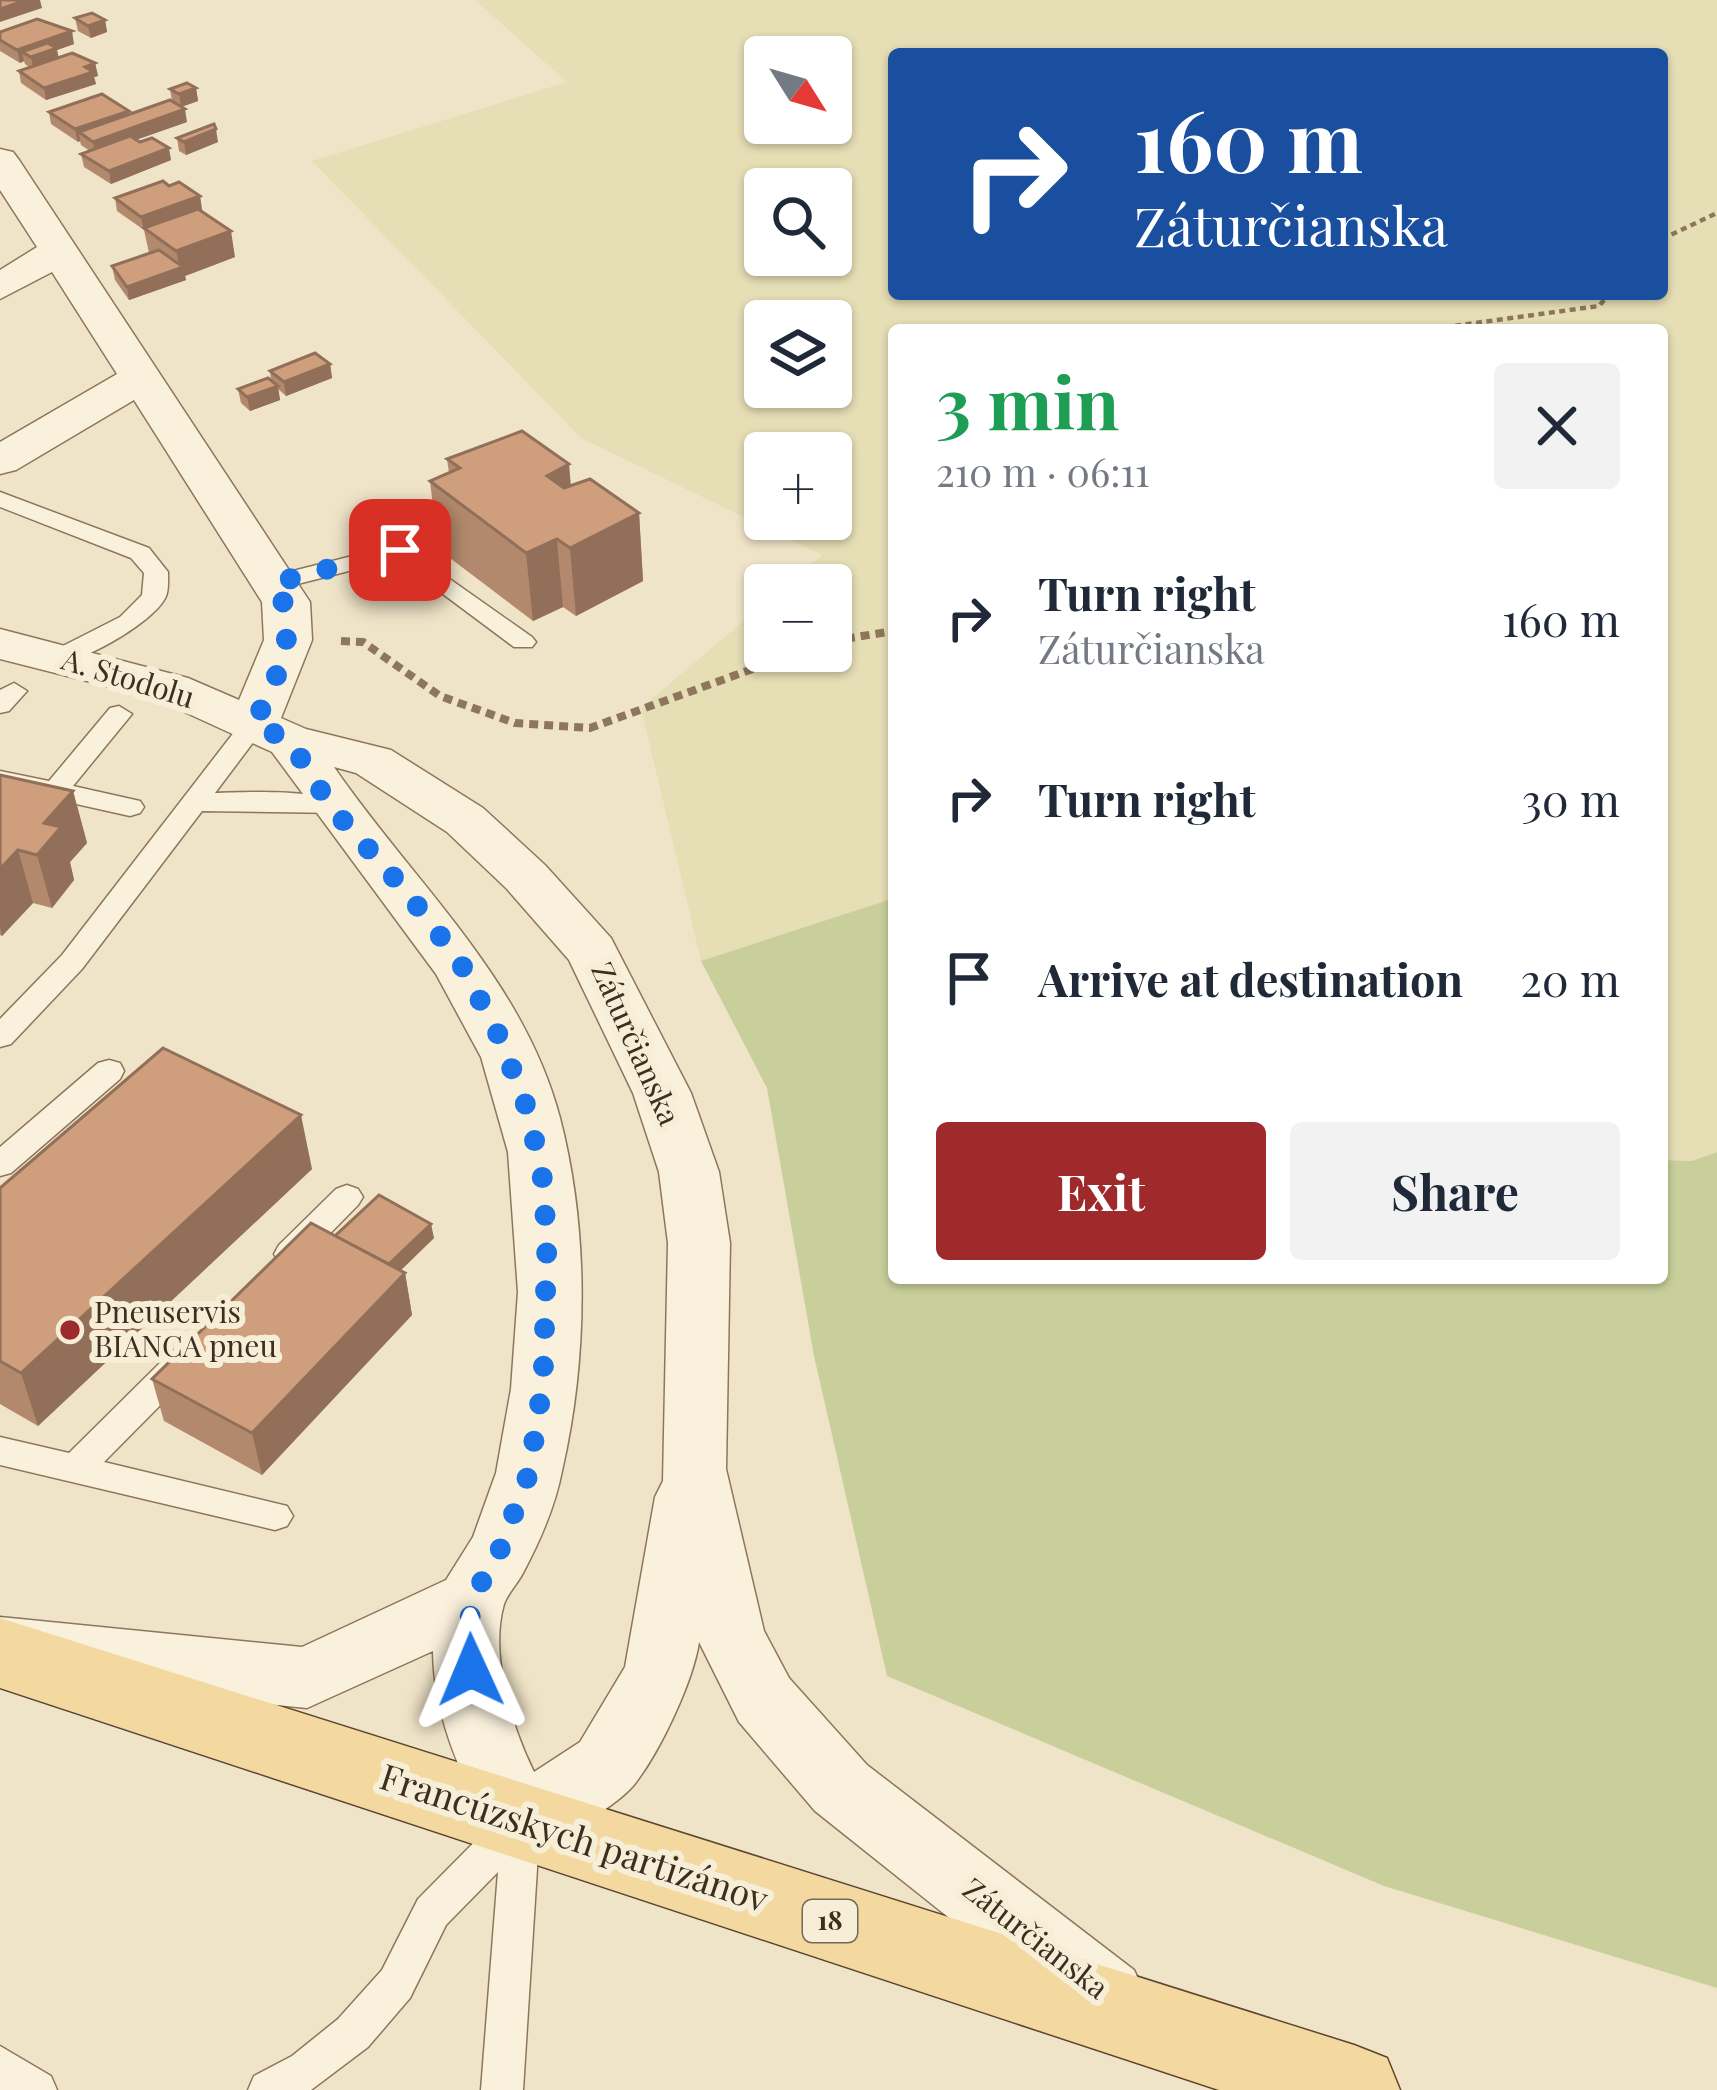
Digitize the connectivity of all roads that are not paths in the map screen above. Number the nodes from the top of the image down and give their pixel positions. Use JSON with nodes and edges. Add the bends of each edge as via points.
{"nodes":[{"id":1,"x":0,"y":160,"type":"edge"},
{"id":2,"x":59,"y":251,"type":"junction"},
{"id":3,"x":0,"y":287,"type":"edge"},
{"id":4,"x":140,"y":378,"type":"junction"},
{"id":5,"x":0,"y":461,"type":"edge"},
{"id":6,"x":0,"y":499,"type":"edge"},
{"id":7,"x":274,"y":583,"type":"junction"},
{"id":8,"x":523,"y":642,"type":"dead end"},
{"id":9,"x":0,"y":644,"type":"edge"},
{"id":10,"x":60,"y":657,"type":"junction"},
{"id":11,"x":119,"y":714,"type":"dead end"},
{"id":12,"x":272,"y":732,"type":"junction"},
{"id":13,"x":0,"y":779,"type":"edge"},
{"id":14,"x":55,"y":791,"type":"junction"},
{"id":15,"x":197,"y":803,"type":"junction"},
{"id":16,"x":130,"y":807,"type":"dead end"},
{"id":17,"x":331,"y":807,"type":"junction"},
{"id":18,"x":1,"y":1039,"type":"edge"},
{"id":19,"x":109,"y":1071,"type":"dead end"},
{"id":20,"x":0,"y":1166,"type":"edge"},
{"id":21,"x":347,"y":1197,"type":"dead end"},
{"id":22,"x":263,"y":1281,"type":"edge"},
{"id":23,"x":212,"y":1331,"type":"edge"},
{"id":24,"x":0,"y":1451,"type":"edge"},
{"id":25,"x":78,"y":1466,"type":"junction"},
{"id":26,"x":693,"y":1469,"type":"junction"},
{"id":27,"x":275,"y":1516,"type":"dead end"},
{"id":28,"x":470,"y":1601,"type":"junction"},
{"id":29,"x":0,"y":1650,"type":"edge"},
{"id":30,"x":521,"y":1821,"type":"junction"},
{"id":31,"x":1139,"y":2020,"type":"junction"},
{"id":32,"x":0,"y":2066,"type":"edge"},
{"id":33,"x":36,"y":2090,"type":"edge"},
{"id":34,"x":269,"y":2090,"type":"edge"},
{"id":35,"x":502,"y":2090,"type":"edge"},
{"id":36,"x":1354,"y":2090,"type":"edge"}],
"edges":[{"from":1,"to":2,"type":"street"},
{"from":2,"to":3,"type":"street"},
{"from":2,"to":4,"type":"street"},
{"from":4,"to":5,"type":"street"},
{"from":4,"to":7,"type":"street"},
{"from":6,"to":10,"type":"lane","via":[[140,554],[156,572],[154,597],[129,622]]},
{"from":7,"to":8,"type":"lane","via":[[400,550]]},
{"from":7,"to":12,"type":"street","via":[[286,602],[288,640]]},
{"from":9,"to":10,"type":"street","name":"A. Stodolu"},
{"from":10,"to":12,"type":"street","name":"A. Stodolu","via":[[171,688]]},
{"from":11,"to":14,"type":"lane"},
{"from":12,"to":15,"type":"lane"},
{"from":12,"to":17,"type":"street"},
{"from":12,"to":26,"type":"street","name":"Záturčianska","via":[[373,761],[464,820],[592,951],[662,1093],[688,1172],[699,1243]]},
{"from":13,"to":14,"type":"lane"},
{"from":14,"to":16,"type":"lane"},
{"from":15,"to":17,"type":"lane"},
{"from":15,"to":18,"type":"lane"},
{"from":17,"to":28,"type":"street","via":[[460,962],[500,1038],[542,1174],[543,1382],[529,1473],[498,1555]]},
{"from":19,"to":20,"type":"lane"},
{"from":21,"to":22,"type":"lane"},
{"from":23,"to":25,"type":"lane"},
{"from":24,"to":25,"type":"lane"},
{"from":25,"to":27,"type":"lane"},
{"from":26,"to":30,"type":"street","via":[[658,1673],[606,1765]]},
{"from":26,"to":31,"type":"street","name":"Záturčianska","via":[[730,1634],[764,1700],[804,1750],[856,1801]]},
{"from":28,"to":29,"type":"street","via":[[307,1678]]},
{"from":28,"to":30,"type":"street","via":[[472,1705]]},
{"from":29,"to":30,"type":"main road","name":"Francúzskych partizánov","number":"18"},
{"from":30,"to":31,"type":"main road","name":"Francúzskych partizánov","number":"18"},
{"from":30,"to":34,"type":"lane","via":[[432,1912],[396,1984],[353,2033]]},
{"from":30,"to":35,"type":"lane"},
{"from":31,"to":36,"type":"main road","name":"Francúzskych partizánov","number":"18"},
{"from":32,"to":33,"type":"lane"}]}
